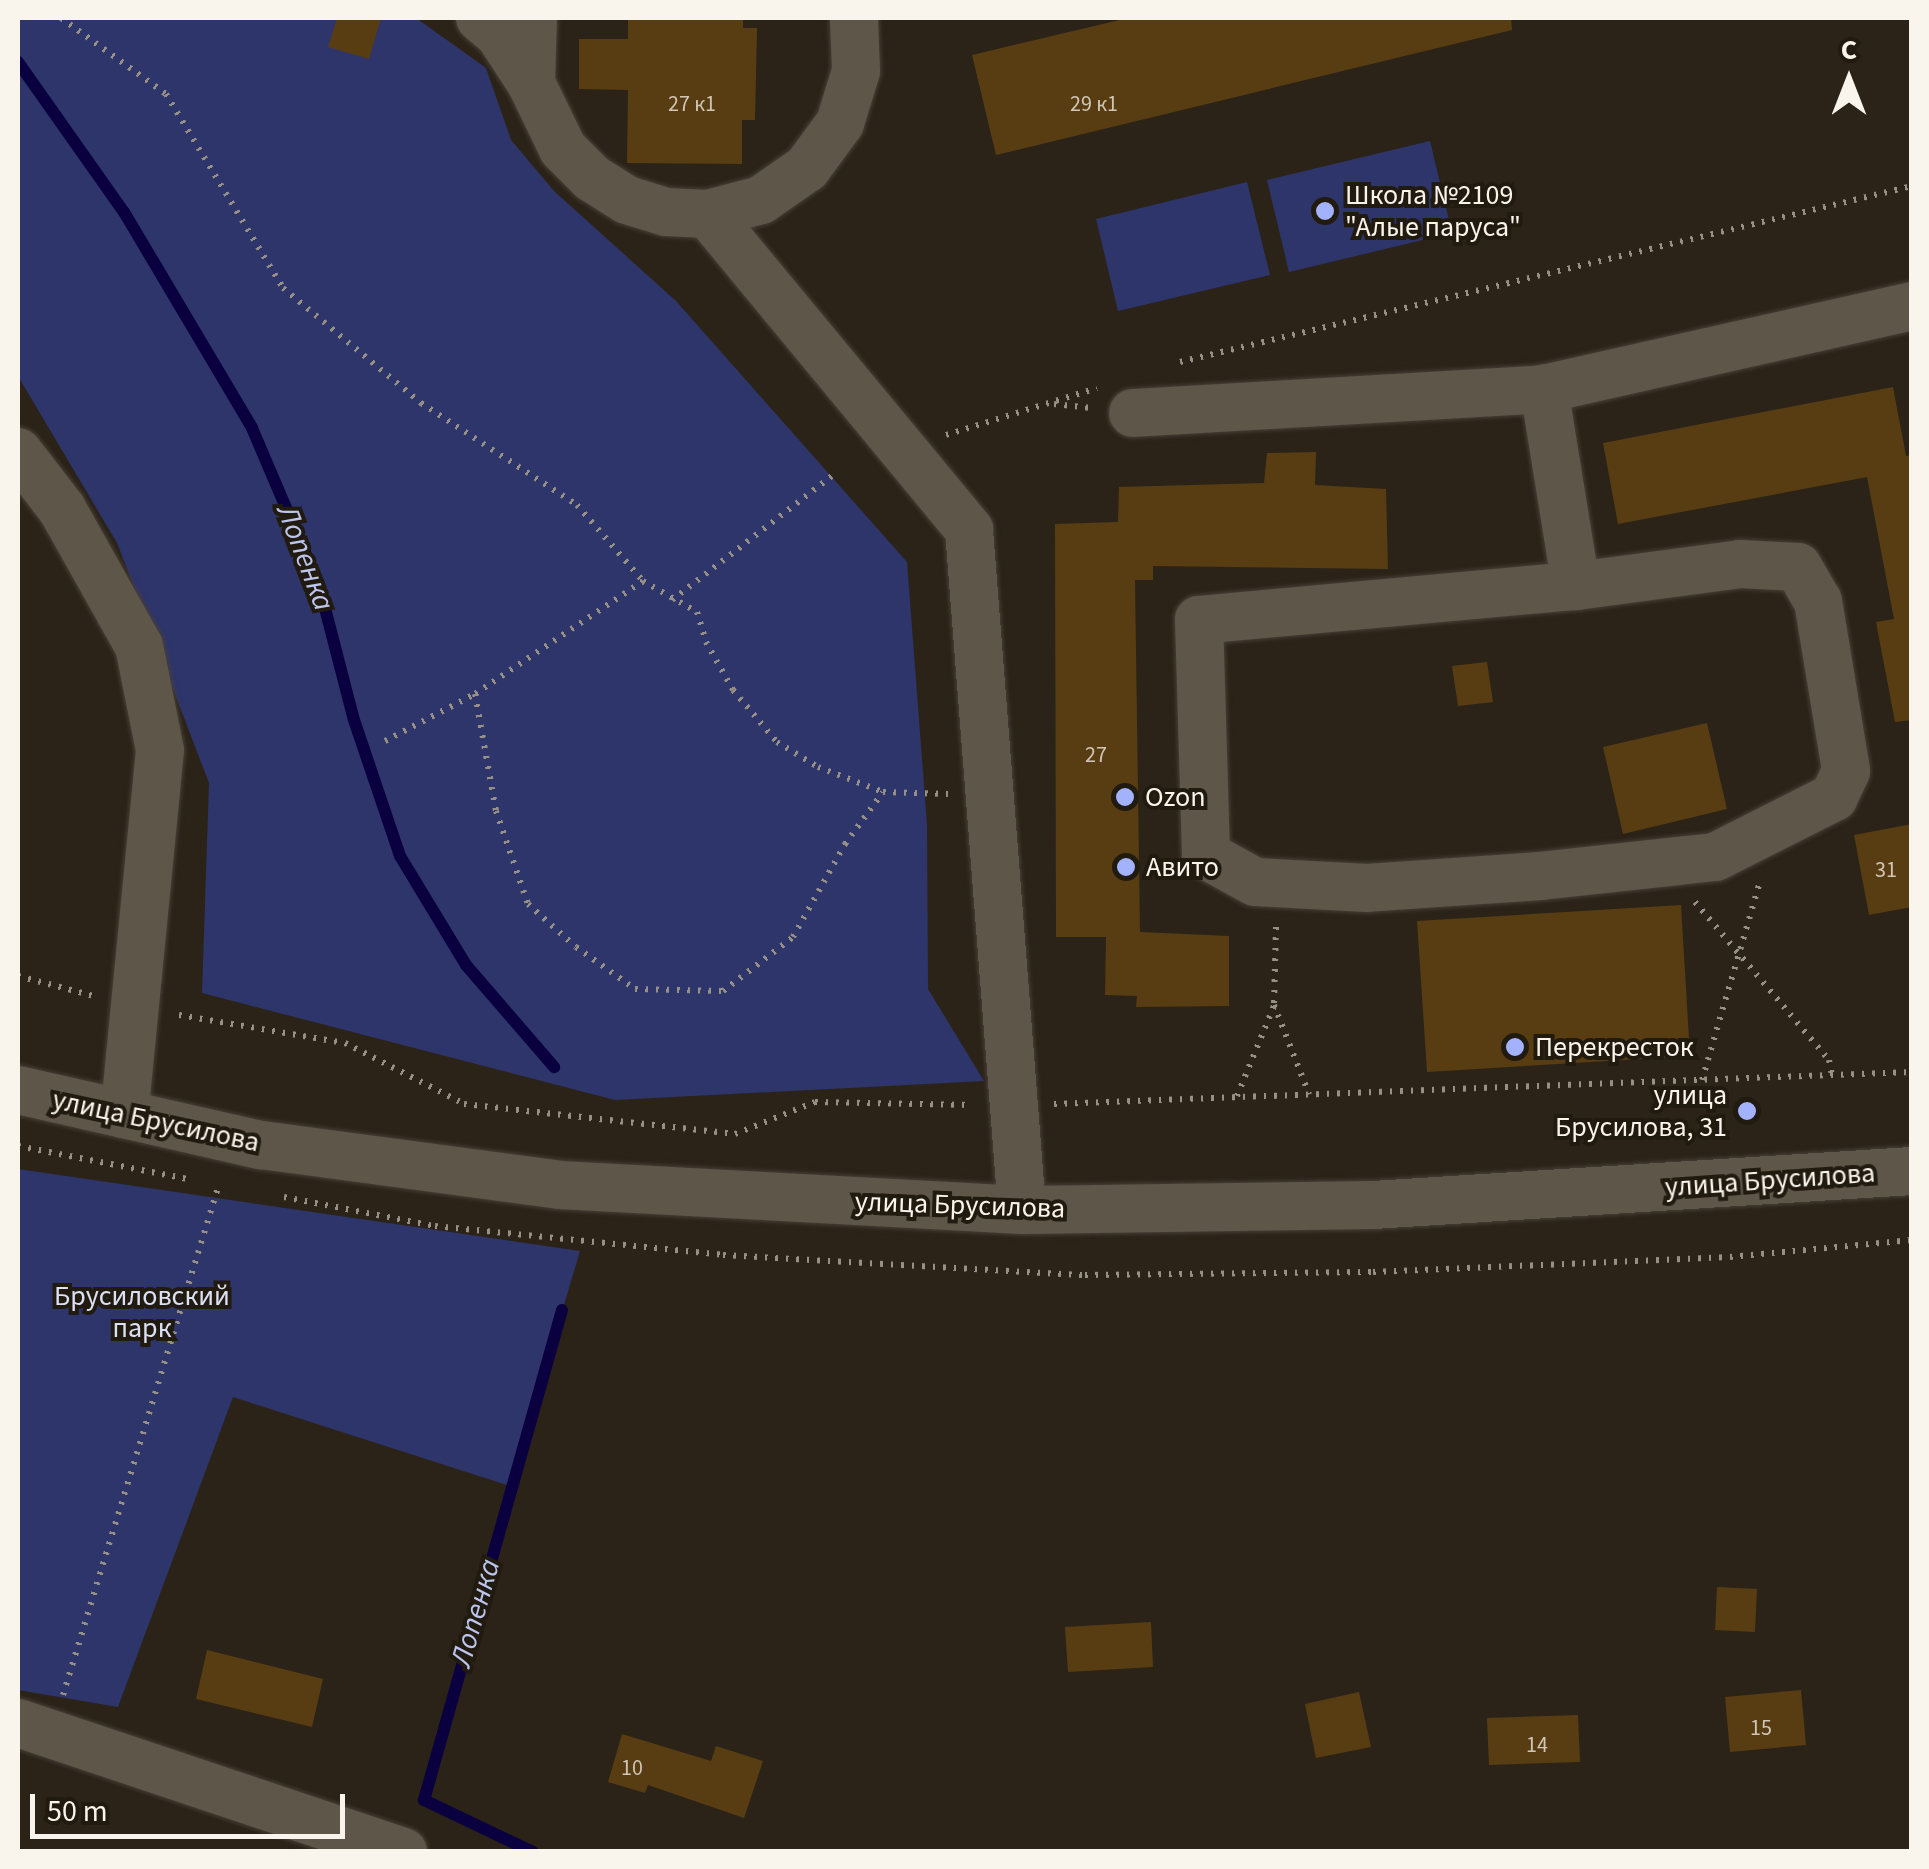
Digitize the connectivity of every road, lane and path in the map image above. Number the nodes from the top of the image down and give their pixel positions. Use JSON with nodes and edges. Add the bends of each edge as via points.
{"nodes":[{"id":1,"x":61,"y":18,"type":"edge"},
{"id":2,"x":480,"y":18,"type":"edge"},
{"id":3,"x":533,"y":18,"type":"edge"},
{"id":4,"x":854,"y":18,"type":"edge"},
{"id":5,"x":531,"y":83,"type":"junction"},
{"id":6,"x":1912,"y":186,"type":"edge"},
{"id":7,"x":708,"y":214,"type":"junction"},
{"id":8,"x":1912,"y":306,"type":"edge"},
{"id":9,"x":1173,"y":365,"type":"dead end"},
{"id":10,"x":1544,"y":389,"type":"junction"},
{"id":11,"x":1117,"y":400,"type":"joint"},
{"id":12,"x":902,"y":449,"type":"junction"},
{"id":13,"x":18,"y":452,"type":"edge"},
{"id":14,"x":832,"y":476,"type":"dead end"},
{"id":15,"x":643,"y":581,"type":"junction"},
{"id":16,"x":1576,"y":586,"type":"junction"},
{"id":17,"x":672,"y":600,"type":"junction"},
{"id":18,"x":475,"y":694,"type":"junction"},
{"id":19,"x":385,"y":741,"type":"dead end"},
{"id":20,"x":883,"y":792,"type":"junction"},
{"id":21,"x":990,"y":794,"type":"junction"},
{"id":22,"x":1774,"y":828,"type":"junction"},
{"id":23,"x":1662,"y":863,"type":"junction"},
{"id":24,"x":1278,"y":884,"type":"junction"},
{"id":25,"x":1741,"y":956,"type":"junction"},
{"id":26,"x":18,"y":976,"type":"edge"},
{"id":27,"x":1274,"y":1004,"type":"junction"},
{"id":28,"x":135,"y":1007,"type":"junction"},
{"id":29,"x":1912,"y":1072,"type":"edge"},
{"id":30,"x":1832,"y":1075,"type":"junction"},
{"id":31,"x":1702,"y":1080,"type":"junction"},
{"id":32,"x":18,"y":1090,"type":"edge"},
{"id":33,"x":1309,"y":1094,"type":"junction"},
{"id":34,"x":1237,"y":1097,"type":"junction"},
{"id":35,"x":1014,"y":1105,"type":"junction"},
{"id":36,"x":124,"y":1114,"type":"junction"},
{"id":37,"x":1912,"y":1171,"type":"edge"},
{"id":38,"x":218,"y":1184,"type":"dead end"},
{"id":39,"x":1022,"y":1210,"type":"junction"},
{"id":40,"x":34,"y":1728,"type":"edge"},
{"id":41,"x":403,"y":1852,"type":"edge"}],
"edges":[{"from":1,"to":15,"type":"path","via":[[166,94],[283,288],[421,403],[577,505]]},
{"from":2,"to":5,"type":"street","via":[[500,34]]},
{"from":3,"to":5,"type":"street"},
{"from":4,"to":7,"type":"street","via":[[856,71],[840,124],[807,168],[761,200]]},
{"from":5,"to":7,"type":"street","via":[[562,148],[592,178],[626,200],[666,212]]},
{"from":6,"to":9,"type":"path"},
{"from":7,"to":12,"type":"street"},
{"from":8,"to":10,"type":"street"},
{"from":10,"to":11,"type":"street"},
{"from":10,"to":16,"type":"street"},
{"from":11,"to":12,"type":"path"},
{"from":12,"to":21,"type":"street","via":[[970,530]]},
{"from":13,"to":28,"type":"street","via":[[62,509],[139,646],[160,750]]},
{"from":14,"to":17,"type":"path"},
{"from":15,"to":17,"type":"path"},
{"from":15,"to":18,"type":"path"},
{"from":16,"to":22,"type":"street","via":[[1740,564],[1798,567],[1818,602],[1846,772],[1834,797]]},
{"from":16,"to":24,"type":"street","via":[[1199,620],[1206,856],[1255,882]]},
{"from":17,"to":20,"type":"path","via":[[697,612],[734,690],[777,742],[818,767]]},
{"from":18,"to":19,"type":"path"},
{"from":18,"to":20,"type":"path","via":[[496,811],[528,904],[635,989],[723,990],[794,937]]},
{"from":20,"to":21,"type":"path"},
{"from":21,"to":35,"type":"street"},
{"from":22,"to":23,"type":"street","via":[[1715,857]]},
{"from":22,"to":25,"type":"path"},
{"from":23,"to":24,"type":"street","via":[[1367,888]]},
{"from":23,"to":25,"type":"path"},
{"from":24,"to":27,"type":"path"},
{"from":25,"to":30,"type":"path","via":[[1829,1060]]},
{"from":25,"to":31,"type":"path"},
{"from":26,"to":28,"type":"path"},
{"from":27,"to":33,"type":"path"},
{"from":27,"to":34,"type":"path"},
{"from":28,"to":35,"type":"path","via":[[345,1043],[464,1104],[734,1134],[815,1102]]},
{"from":28,"to":36,"type":"street"},
{"from":29,"to":30,"type":"path"},
{"from":30,"to":31,"type":"path"},
{"from":31,"to":33,"type":"path"},
{"from":32,"to":36,"type":"street","name":"улица Брусилова"},
{"from":33,"to":34,"type":"path"},
{"from":34,"to":35,"type":"path"},
{"from":35,"to":39,"type":"street"},
{"from":36,"to":39,"type":"street","name":"улица Брусилова","via":[[261,1145],[560,1185]]},
{"from":37,"to":39,"type":"street","name":"улица Брусилова","via":[[1374,1205]]},
{"from":38,"to":40,"type":"path"},
{"from":40,"to":41,"type":"street"}]}
